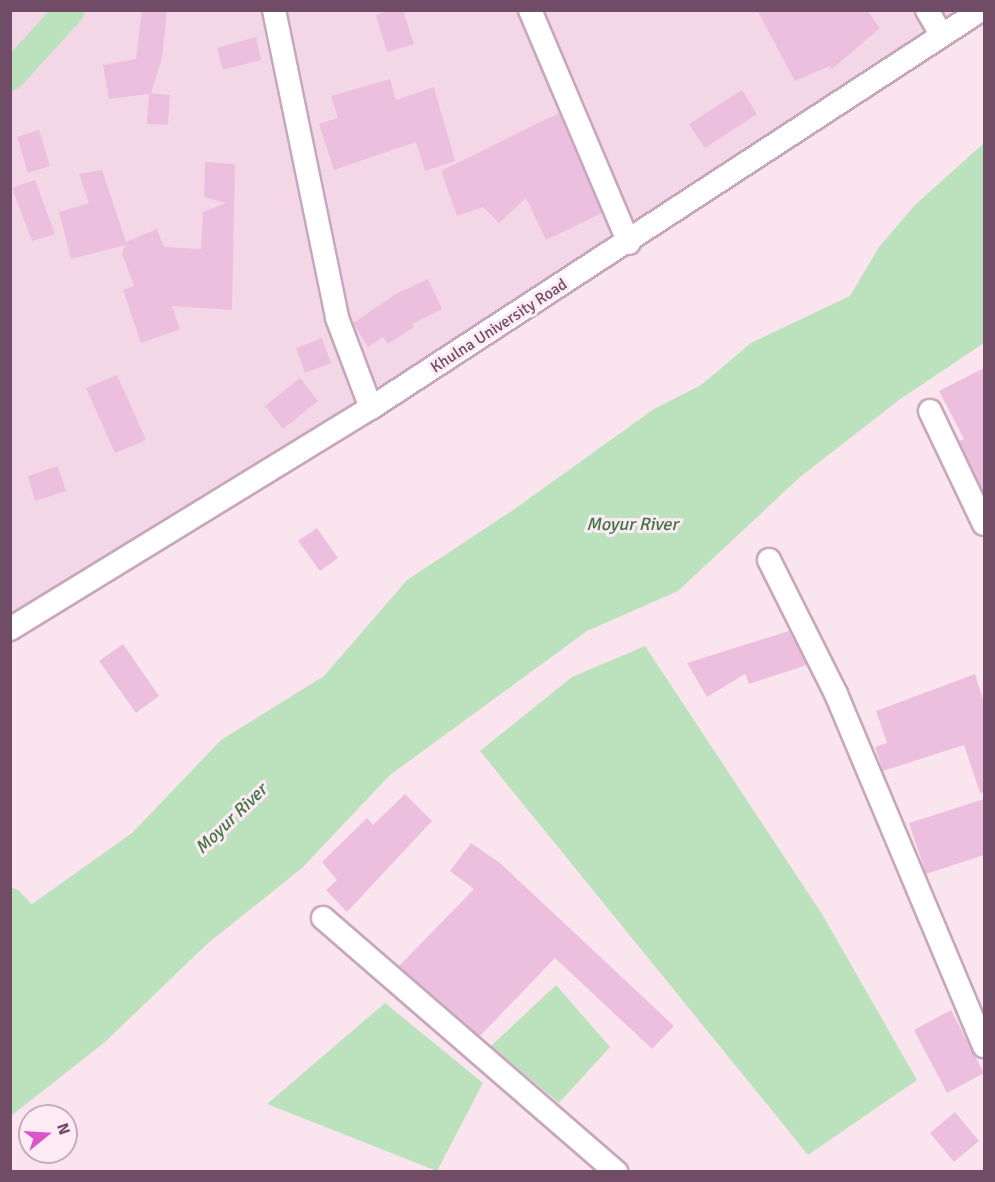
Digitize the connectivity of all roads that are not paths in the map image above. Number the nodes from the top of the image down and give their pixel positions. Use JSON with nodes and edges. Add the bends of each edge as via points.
{"nodes":[{"id":1,"x":274,"y":10,"type":"edge"},
{"id":2,"x":530,"y":10,"type":"edge"},
{"id":3,"x":927,"y":10,"type":"edge"},
{"id":4,"x":981,"y":10,"type":"edge"},
{"id":5,"x":941,"y":34,"type":"junction"},
{"id":6,"x":629,"y":243,"type":"junction"},
{"id":7,"x":371,"y":408,"type":"junction"},
{"id":8,"x":930,"y":411,"type":"dead end"},
{"id":9,"x":984,"y":524,"type":"edge"},
{"id":10,"x":769,"y":561,"type":"dead end"},
{"id":11,"x":10,"y":629,"type":"edge"},
{"id":12,"x":323,"y":918,"type":"dead end"},
{"id":13,"x":984,"y":1046,"type":"edge"},
{"id":14,"x":616,"y":1172,"type":"edge"}],
"edges":[{"from":1,"to":7,"type":"street","via":[[337,318]]},
{"from":2,"to":6,"type":"street"},
{"from":3,"to":5,"type":"street"},
{"from":4,"to":5,"type":"street","name":"Khulna University Road"},
{"from":5,"to":6,"type":"street","name":"Khulna University Road"},
{"from":6,"to":7,"type":"street","name":"Khulna University Road"},
{"from":7,"to":11,"type":"street","name":"Khulna University Road"},
{"from":8,"to":9,"type":"street"},
{"from":10,"to":13,"type":"street","via":[[836,694]]},
{"from":12,"to":14,"type":"street"}]}
